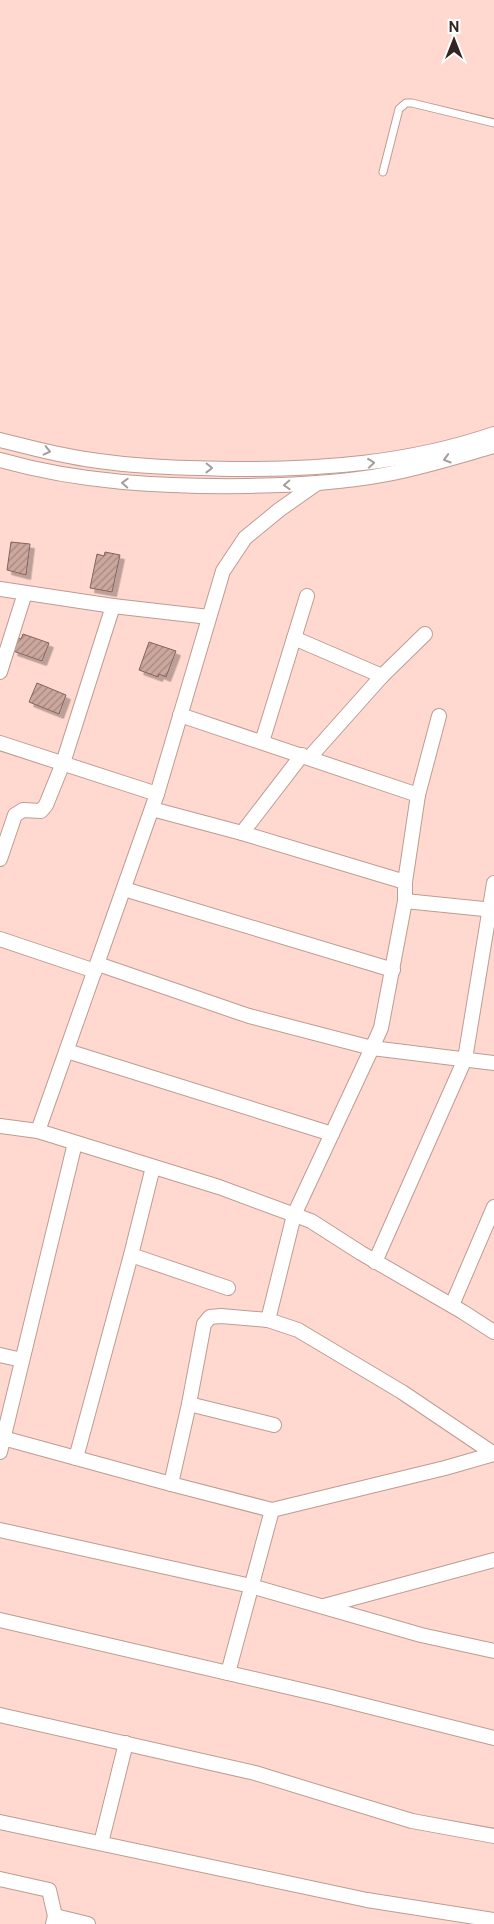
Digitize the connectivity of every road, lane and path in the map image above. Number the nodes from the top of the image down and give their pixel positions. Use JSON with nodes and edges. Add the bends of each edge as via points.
{"nodes":[{"id":1,"x":494,"y":123,"type":"edge"},
{"id":2,"x":383,"y":172,"type":"dead end"},
{"id":3,"x":494,"y":434,"type":"edge"},
{"id":4,"x":0,"y":440,"type":"edge"},
{"id":5,"x":494,"y":446,"type":"edge"},
{"id":6,"x":0,"y":460,"type":"edge"},
{"id":7,"x":319,"y":468,"type":"junction"},
{"id":8,"x":317,"y":483,"type":"junction"},
{"id":9,"x":0,"y":589,"type":"edge"},
{"id":10,"x":25,"y":593,"type":"junction"},
{"id":11,"x":307,"y":596,"type":"dead end"},
{"id":12,"x":113,"y":606,"type":"junction"},
{"id":13,"x":209,"y":617,"type":"junction"},
{"id":14,"x":425,"y":634,"type":"dead end"},
{"id":15,"x":294,"y":638,"type":"junction"},
{"id":16,"x":0,"y":672,"type":"edge"},
{"id":17,"x":382,"y":676,"type":"junction"},
{"id":18,"x":180,"y":715,"type":"junction"},
{"id":19,"x":439,"y":716,"type":"dead end"},
{"id":20,"x":262,"y":742,"type":"junction"},
{"id":21,"x":0,"y":743,"type":"edge"},
{"id":22,"x":305,"y":756,"type":"junction"},
{"id":23,"x":63,"y":763,"type":"junction"},
{"id":24,"x":157,"y":794,"type":"junction"},
{"id":25,"x":418,"y":795,"type":"junction"},
{"id":26,"x":152,"y":810,"type":"junction"},
{"id":27,"x":242,"y":833,"type":"junction"},
{"id":28,"x":0,"y":859,"type":"edge"},
{"id":29,"x":405,"y":882,"type":"junction"},
{"id":30,"x":494,"y":883,"type":"edge"},
{"id":31,"x":124,"y":889,"type":"junction"},
{"id":32,"x":405,"y":901,"type":"junction"},
{"id":33,"x":492,"y":909,"type":"edge"},
{"id":34,"x":0,"y":939,"type":"edge"},
{"id":35,"x":97,"y":967,"type":"junction"},
{"id":36,"x":393,"y":970,"type":"junction"},
{"id":37,"x":372,"y":1048,"type":"junction"},
{"id":38,"x":67,"y":1051,"type":"junction"},
{"id":39,"x":465,"y":1059,"type":"junction"},
{"id":40,"x":494,"y":1063,"type":"edge"},
{"id":41,"x":0,"y":1126,"type":"edge"},
{"id":42,"x":38,"y":1131,"type":"junction"},
{"id":43,"x":332,"y":1134,"type":"junction"},
{"id":44,"x":75,"y":1143,"type":"junction"},
{"id":45,"x":153,"y":1167,"type":"junction"},
{"id":46,"x":494,"y":1207,"type":"edge"},
{"id":47,"x":294,"y":1215,"type":"junction"},
{"id":48,"x":131,"y":1255,"type":"junction"},
{"id":49,"x":375,"y":1262,"type":"junction"},
{"id":50,"x":228,"y":1288,"type":"dead end"},
{"id":51,"x":452,"y":1305,"type":"junction"},
{"id":52,"x":268,"y":1320,"type":"junction"},
{"id":53,"x":494,"y":1332,"type":"edge"},
{"id":54,"x":0,"y":1355,"type":"edge"},
{"id":55,"x":22,"y":1360,"type":"junction"},
{"id":56,"x":189,"y":1404,"type":"junction"},
{"id":57,"x":274,"y":1425,"type":"dead end"},
{"id":58,"x":3,"y":1438,"type":"junction"},
{"id":59,"x":0,"y":1452,"type":"edge"},
{"id":60,"x":76,"y":1458,"type":"junction"},
{"id":61,"x":171,"y":1484,"type":"junction"},
{"id":62,"x":272,"y":1510,"type":"junction"},
{"id":63,"x":0,"y":1530,"type":"edge"},
{"id":64,"x":494,"y":1560,"type":"edge"},
{"id":65,"x":251,"y":1586,"type":"junction"},
{"id":66,"x":323,"y":1606,"type":"junction"},
{"id":67,"x":0,"y":1620,"type":"edge"},
{"id":68,"x":494,"y":1651,"type":"edge"},
{"id":69,"x":228,"y":1673,"type":"junction"},
{"id":70,"x":0,"y":1715,"type":"edge"},
{"id":71,"x":493,"y":1735,"type":"edge"},
{"id":72,"x":126,"y":1743,"type":"junction"},
{"id":73,"x":0,"y":1822,"type":"edge"},
{"id":74,"x":494,"y":1836,"type":"edge"},
{"id":75,"x":101,"y":1843,"type":"junction"},
{"id":76,"x":0,"y":1879,"type":"edge"},
{"id":77,"x":54,"y":1920,"type":"edge"},
{"id":78,"x":494,"y":1920,"type":"edge"},
{"id":79,"x":88,"y":1924,"type":"edge"}],
"edges":[{"from":1,"to":2,"type":"lane","via":[[406,103],[399,110]]},
{"from":7,"to":3,"type":"street","one_way":true,"via":[[377,462],[465,444]]},
{"from":4,"to":7,"type":"street","one_way":true,"via":[[84,459],[165,468]]},
{"from":5,"to":8,"type":"street","one_way":true,"via":[[387,475]]},
{"from":8,"to":6,"type":"street","one_way":true,"via":[[195,487],[114,482],[57,474]]},
{"from":7,"to":8,"type":"street"},
{"from":8,"to":13,"type":"street","via":[[245,538],[223,571]]},
{"from":9,"to":10,"type":"street"},
{"from":10,"to":12,"type":"street"},
{"from":10,"to":16,"type":"street"},
{"from":11,"to":15,"type":"street"},
{"from":12,"to":13,"type":"street"},
{"from":12,"to":23,"type":"street"},
{"from":13,"to":18,"type":"street"},
{"from":14,"to":17,"type":"street"},
{"from":15,"to":17,"type":"street"},
{"from":15,"to":20,"type":"street"},
{"from":17,"to":22,"type":"street"},
{"from":18,"to":20,"type":"street"},
{"from":18,"to":24,"type":"street"},
{"from":19,"to":25,"type":"street"},
{"from":20,"to":22,"type":"street"},
{"from":21,"to":23,"type":"street"},
{"from":22,"to":25,"type":"street"},
{"from":22,"to":27,"type":"street"},
{"from":23,"to":24,"type":"street"},
{"from":23,"to":28,"type":"street","via":[[41,811],[23,810],[15,815]]},
{"from":24,"to":26,"type":"street"},
{"from":25,"to":29,"type":"street"},
{"from":26,"to":27,"type":"street"},
{"from":26,"to":31,"type":"street"},
{"from":27,"to":29,"type":"street"},
{"from":29,"to":32,"type":"street"},
{"from":30,"to":33,"type":"street"},
{"from":31,"to":35,"type":"street"},
{"from":31,"to":36,"type":"street"},
{"from":32,"to":33,"type":"street"},
{"from":32,"to":36,"type":"street"},
{"from":33,"to":39,"type":"street"},
{"from":34,"to":35,"type":"street"},
{"from":35,"to":37,"type":"street","via":[[249,1016]]},
{"from":35,"to":38,"type":"street"},
{"from":36,"to":37,"type":"street","via":[[381,1028]]},
{"from":37,"to":39,"type":"street"},
{"from":37,"to":43,"type":"street"},
{"from":38,"to":42,"type":"street"},
{"from":38,"to":43,"type":"street"},
{"from":39,"to":40,"type":"street"},
{"from":39,"to":49,"type":"street"},
{"from":41,"to":42,"type":"street"},
{"from":42,"to":44,"type":"street"},
{"from":43,"to":47,"type":"street"},
{"from":44,"to":45,"type":"street"},
{"from":44,"to":55,"type":"street"},
{"from":45,"to":47,"type":"street"},
{"from":45,"to":48,"type":"street"},
{"from":46,"to":51,"type":"street"},
{"from":47,"to":49,"type":"street","via":[[311,1221]]},
{"from":47,"to":52,"type":"street"},
{"from":48,"to":50,"type":"street"},
{"from":48,"to":60,"type":"street"},
{"from":49,"to":51,"type":"street"},
{"from":51,"to":53,"type":"street"},
{"from":52,"to":56,"type":"street","via":[[210,1317],[204,1324]]},
{"from":52,"to":62,"type":"street","via":[[298,1330],[386,1382],[494,1454]]},
{"from":54,"to":55,"type":"street"},
{"from":55,"to":58,"type":"street"},
{"from":56,"to":57,"type":"street"},
{"from":56,"to":61,"type":"street"},
{"from":58,"to":59,"type":"street"},
{"from":58,"to":60,"type":"street"},
{"from":60,"to":61,"type":"street"},
{"from":61,"to":62,"type":"street"},
{"from":62,"to":65,"type":"street"},
{"from":63,"to":65,"type":"street"},
{"from":64,"to":66,"type":"street"},
{"from":65,"to":66,"type":"street"},
{"from":65,"to":69,"type":"street"},
{"from":66,"to":68,"type":"street","via":[[422,1635]]},
{"from":67,"to":69,"type":"street"},
{"from":69,"to":71,"type":"street"},
{"from":70,"to":72,"type":"street"},
{"from":72,"to":74,"type":"street","via":[[255,1773],[412,1821]]},
{"from":72,"to":75,"type":"street"},
{"from":73,"to":75,"type":"street"},
{"from":75,"to":78,"type":"street","via":[[367,1900]]},
{"from":76,"to":77,"type":"street","via":[[50,1890]]},
{"from":77,"to":79,"type":"street"}]}
